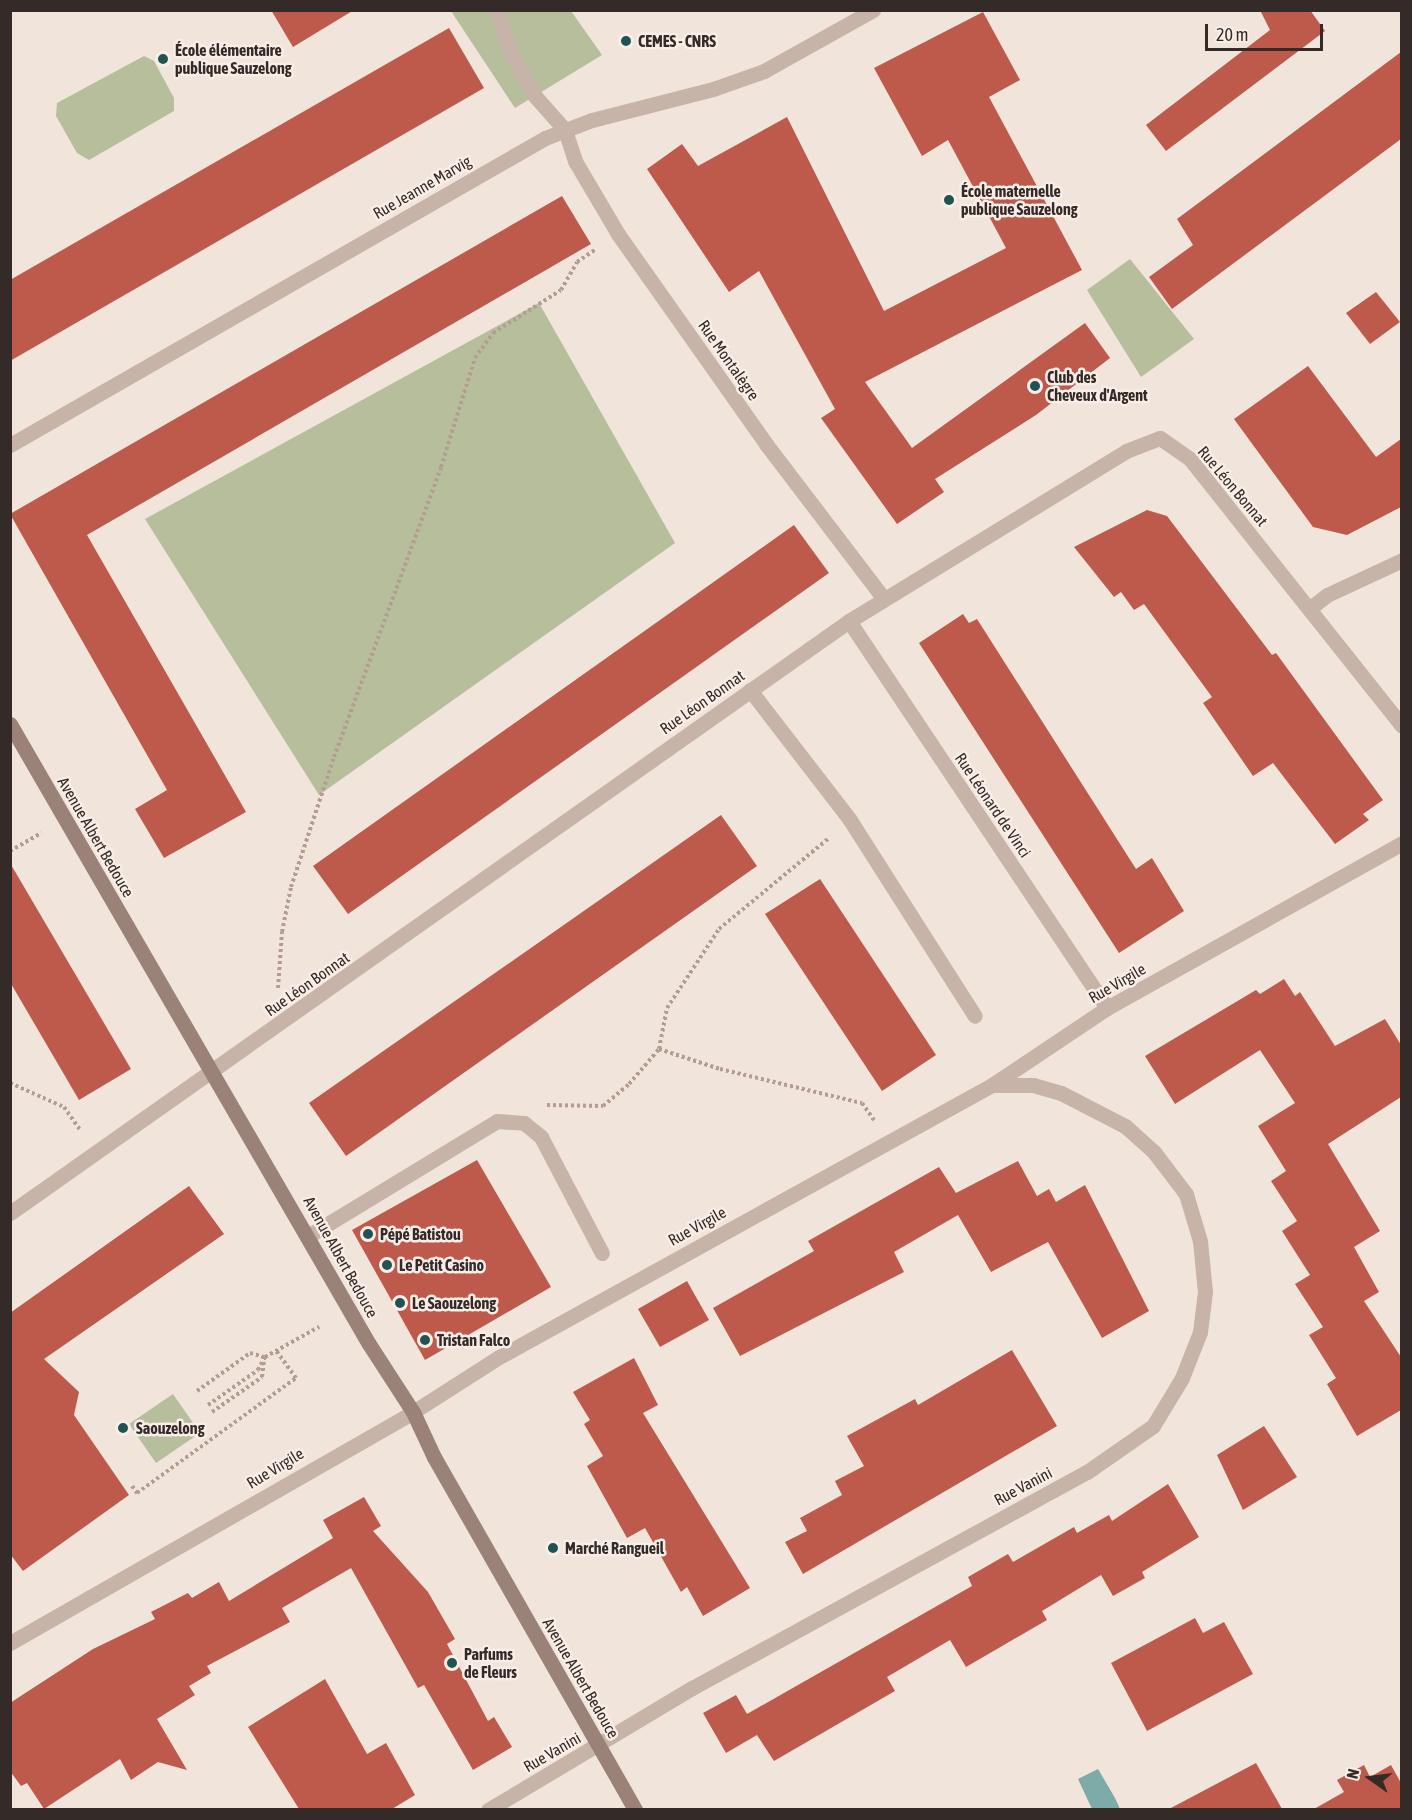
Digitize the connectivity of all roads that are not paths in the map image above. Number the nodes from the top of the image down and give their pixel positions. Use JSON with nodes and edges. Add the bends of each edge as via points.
{"nodes":[{"id":1,"x":497,"y":10,"type":"edge"},
{"id":2,"x":873,"y":10,"type":"edge"},
{"id":3,"x":565,"y":130,"type":"junction"},
{"id":4,"x":10,"y":444,"type":"edge"},
{"id":5,"x":1401,"y":560,"type":"edge"},
{"id":6,"x":884,"y":599,"type":"junction"},
{"id":7,"x":1310,"y":609,"type":"junction"},
{"id":8,"x":849,"y":621,"type":"junction"},
{"id":9,"x":750,"y":690,"type":"junction"},
{"id":10,"x":10,"y":724,"type":"edge"},
{"id":11,"x":1401,"y":726,"type":"edge"},
{"id":12,"x":1401,"y":843,"type":"edge"},
{"id":13,"x":1107,"y":1008,"type":"junction"},
{"id":14,"x":975,"y":1016,"type":"dead end"},
{"id":15,"x":212,"y":1072,"type":"junction"},
{"id":16,"x":992,"y":1085,"type":"junction"},
{"id":17,"x":10,"y":1213,"type":"edge"},
{"id":18,"x":308,"y":1236,"type":"junction"},
{"id":19,"x":602,"y":1253,"type":"dead end"},
{"id":20,"x":413,"y":1412,"type":"junction"},
{"id":21,"x":10,"y":1642,"type":"edge"},
{"id":22,"x":598,"y":1745,"type":"junction"},
{"id":23,"x":488,"y":1809,"type":"edge"},
{"id":24,"x":635,"y":1809,"type":"edge"}],
"edges":[{"from":1,"to":3,"type":"street","via":[[510,51],[534,95]]},
{"from":2,"to":3,"type":"street","name":"Rue Jeanne Marvig","via":[[764,71]]},
{"from":3,"to":4,"type":"street","name":"Rue Jeanne Marvig"},
{"from":3,"to":6,"type":"street","name":"Rue Montalègre","via":[[575,161],[618,234],[766,444]]},
{"from":5,"to":7,"type":"street","via":[[1327,595]]},
{"from":6,"to":7,"type":"street","name":"Rue Léon Bonnat","via":[[1126,451],[1160,438],[1190,459]]},
{"from":6,"to":8,"type":"street","name":"Rue Léon Bonnat"},
{"from":7,"to":11,"type":"street"},
{"from":8,"to":9,"type":"street","name":"Rue Léon Bonnat"},
{"from":8,"to":13,"type":"street","name":"Rue Léonard de Vinci"},
{"from":9,"to":14,"type":"street","via":[[850,820]]},
{"from":9,"to":15,"type":"street","name":"Rue Léon Bonnat"},
{"from":10,"to":15,"type":"street","name":"Avenue Albert Bedouce"},
{"from":12,"to":13,"type":"street","name":"Rue Virgile"},
{"from":13,"to":16,"type":"street","name":"Rue Virgile"},
{"from":15,"to":17,"type":"street","name":"Rue Léon Bonnat"},
{"from":15,"to":18,"type":"street","name":"Avenue Albert Bedouce"},
{"from":16,"to":20,"type":"street","name":"Rue Virgile","via":[[448,1386]]},
{"from":16,"to":22,"type":"street","name":"Rue Vanini","via":[[1033,1085],[1061,1093],[1125,1126],[1154,1152],[1186,1194],[1200,1241],[1205,1292],[1200,1332],[1182,1378],[1153,1426],[1087,1472],[892,1576]]},
{"from":18,"to":19,"type":"street","via":[[497,1121],[524,1123],[541,1137]]},
{"from":18,"to":20,"type":"street","name":"Avenue Albert Bedouce"},
{"from":20,"to":21,"type":"street","name":"Rue Virgile"},
{"from":20,"to":22,"type":"street","name":"Avenue Albert Bedouce","via":[[434,1457]]},
{"from":22,"to":23,"type":"street","name":"Rue Vanini"},
{"from":22,"to":24,"type":"street","name":"Avenue Albert Bedouce"}]}
